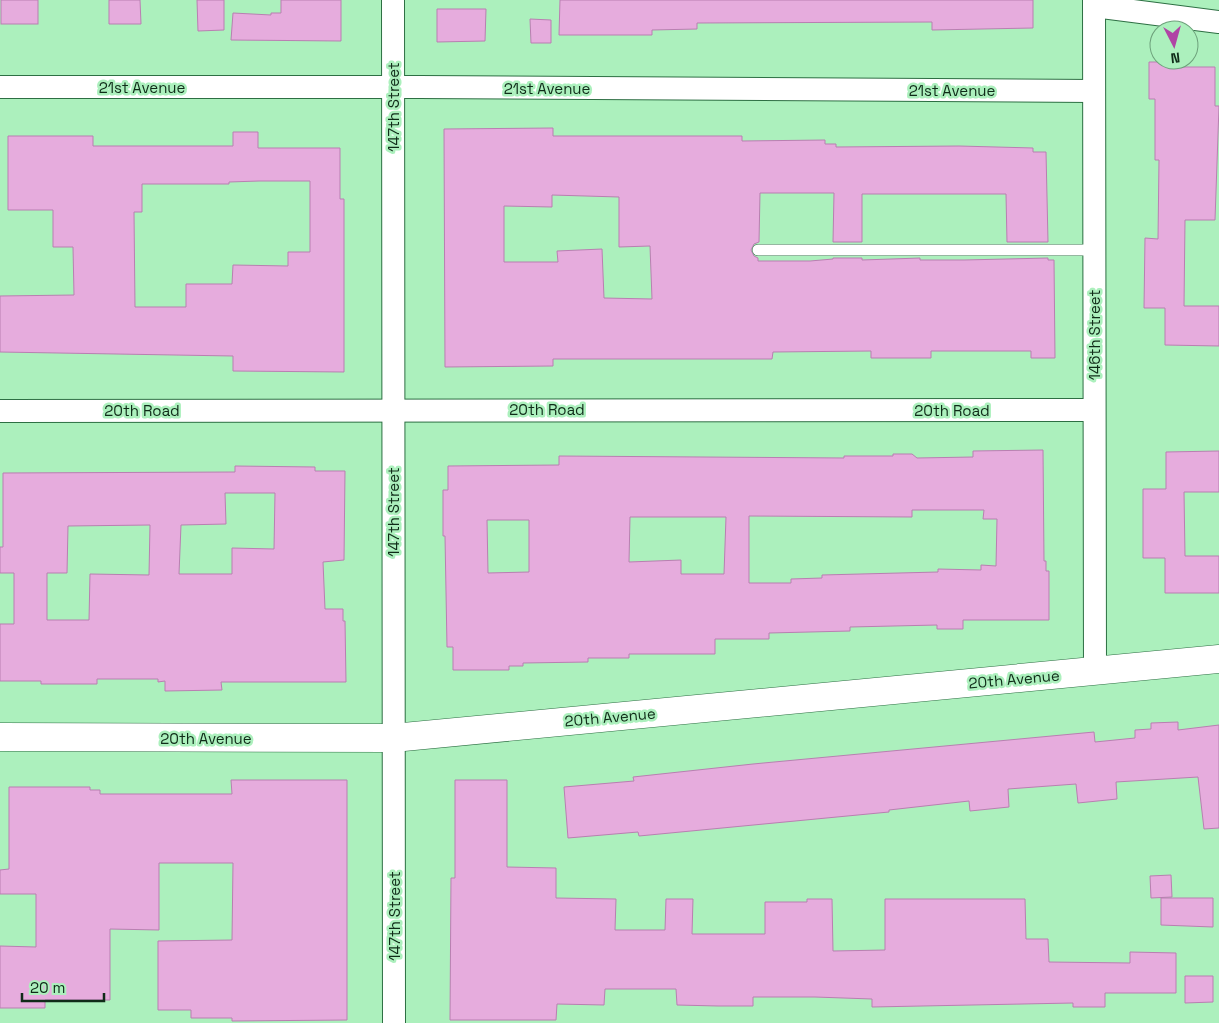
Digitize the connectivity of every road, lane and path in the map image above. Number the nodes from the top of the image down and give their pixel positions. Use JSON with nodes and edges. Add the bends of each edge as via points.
{"nodes":[{"id":1,"x":393,"y":0,"type":"edge"},
{"id":2,"x":1094,"y":3,"type":"edge"},
{"id":3,"x":1219,"y":22,"type":"edge"},
{"id":4,"x":0,"y":87,"type":"edge"},
{"id":5,"x":393,"y":87,"type":"junction"},
{"id":6,"x":1094,"y":91,"type":"junction"},
{"id":7,"x":758,"y":250,"type":"dead end"},
{"id":8,"x":1094,"y":250,"type":"junction"},
{"id":9,"x":393,"y":409,"type":"junction"},
{"id":10,"x":1094,"y":410,"type":"junction"},
{"id":11,"x":0,"y":411,"type":"edge"},
{"id":12,"x":1219,"y":659,"type":"edge"},
{"id":13,"x":1095,"y":671,"type":"junction"},
{"id":14,"x":0,"y":737,"type":"edge"},
{"id":15,"x":393,"y":738,"type":"junction"},
{"id":16,"x":394,"y":1023,"type":"edge"}],
"edges":[{"from":1,"to":5,"type":"street","name":"147th Street"},
{"from":2,"to":3,"type":"street"},
{"from":2,"to":6,"type":"street","name":"146th Street"},
{"from":4,"to":5,"type":"street","name":"21st Avenue"},
{"from":5,"to":6,"type":"street","name":"21st Avenue"},
{"from":5,"to":9,"type":"street","name":"147th Street"},
{"from":6,"to":8,"type":"street","name":"146th Street"},
{"from":7,"to":8,"type":"lane"},
{"from":8,"to":10,"type":"street","name":"146th Street"},
{"from":9,"to":10,"type":"street","name":"20th Road"},
{"from":9,"to":11,"type":"street","name":"20th Road"},
{"from":9,"to":15,"type":"street","name":"147th Street"},
{"from":10,"to":13,"type":"street","name":"146th Street"},
{"from":12,"to":13,"type":"street","name":"20th Avenue"},
{"from":13,"to":15,"type":"street","name":"20th Avenue"},
{"from":14,"to":15,"type":"street","name":"20th Avenue"},
{"from":15,"to":16,"type":"street","name":"147th Street"}]}
